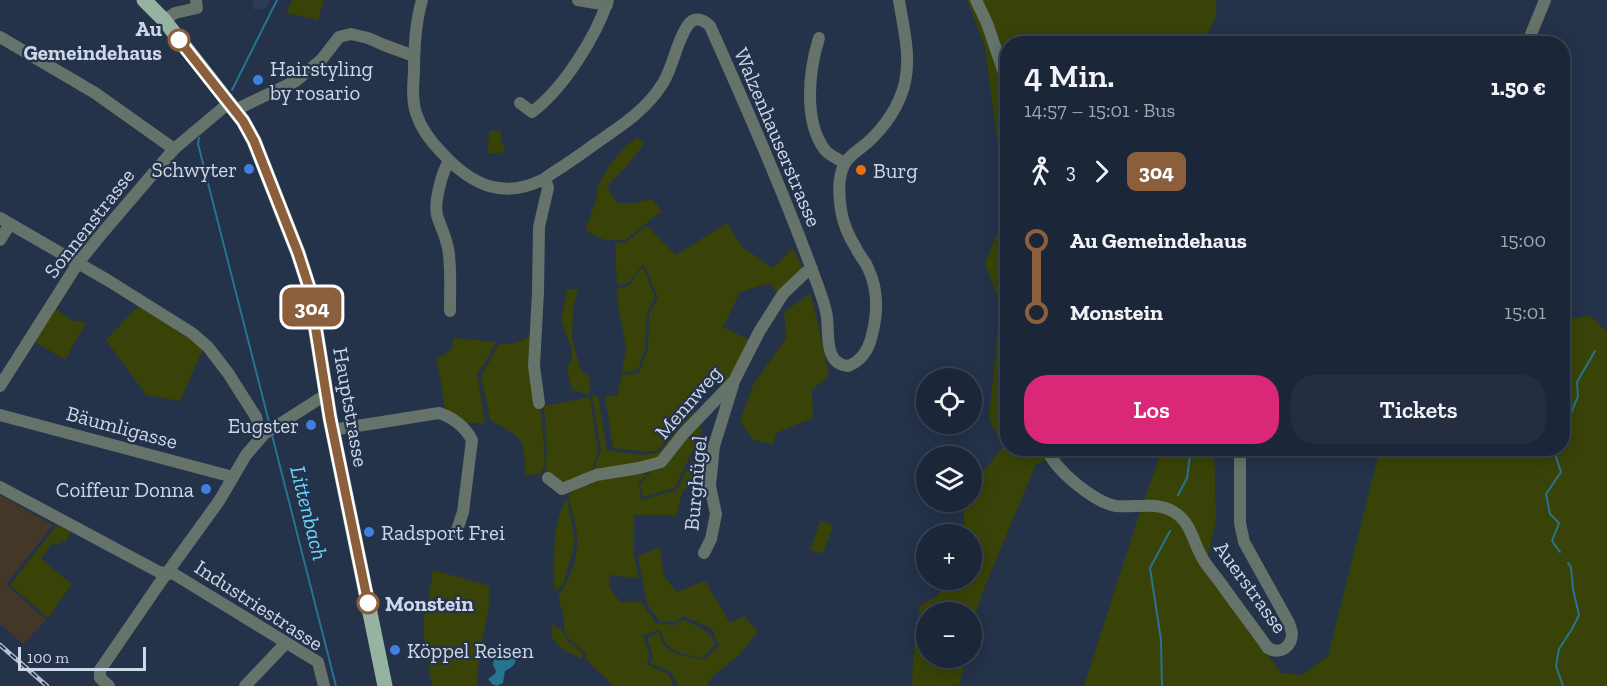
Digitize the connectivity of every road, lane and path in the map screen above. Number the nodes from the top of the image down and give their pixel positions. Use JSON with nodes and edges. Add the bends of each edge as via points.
{"nodes":[{"id":1,"x":144,"y":0,"type":"edge"},
{"id":2,"x":196,"y":0,"type":"edge"},
{"id":3,"x":422,"y":0,"type":"edge"},
{"id":4,"x":578,"y":0,"type":"edge"},
{"id":5,"x":899,"y":0,"type":"edge"},
{"id":6,"x":976,"y":0,"type":"edge"},
{"id":7,"x":1545,"y":0,"type":"edge"},
{"id":8,"x":607,"y":3,"type":"edge"},
{"id":9,"x":164,"y":20,"type":"junction"},
{"id":10,"x":1530,"y":36,"type":"edge"},
{"id":11,"x":0,"y":38,"type":"edge"},
{"id":12,"x":819,"y":38,"type":"dead end"},
{"id":13,"x":414,"y":56,"type":"junction"},
{"id":14,"x":1000,"y":61,"type":"edge"},
{"id":15,"x":520,"y":104,"type":"dead end"},
{"id":16,"x":232,"y":106,"type":"junction"},
{"id":17,"x":174,"y":149,"type":"junction"},
{"id":18,"x":450,"y":161,"type":"junction"},
{"id":19,"x":845,"y":163,"type":"junction"},
{"id":20,"x":544,"y":179,"type":"junction"},
{"id":21,"x":5,"y":221,"type":"edge"},
{"id":22,"x":0,"y":240,"type":"edge"},
{"id":23,"x":78,"y":263,"type":"junction"},
{"id":24,"x":812,"y":269,"type":"junction"},
{"id":25,"x":450,"y":310,"type":"dead end"},
{"id":26,"x":2,"y":380,"type":"edge"},
{"id":27,"x":734,"y":381,"type":"junction"},
{"id":28,"x":326,"y":398,"type":"junction"},
{"id":29,"x":539,"y":403,"type":"dead end"},
{"id":30,"x":0,"y":415,"type":"edge"},
{"id":31,"x":332,"y":430,"type":"junction"},
{"id":32,"x":262,"y":436,"type":"junction"},
{"id":33,"x":1050,"y":456,"type":"edge"},
{"id":34,"x":1240,"y":456,"type":"edge"},
{"id":35,"x":233,"y":477,"type":"junction"},
{"id":36,"x":548,"y":478,"type":"dead end"},
{"id":37,"x":0,"y":487,"type":"edge"},
{"id":38,"x":456,"y":533,"type":"dead end"},
{"id":39,"x":704,"y":553,"type":"dead end"},
{"id":40,"x":168,"y":572,"type":"junction"},
{"id":41,"x":286,"y":643,"type":"junction"},
{"id":42,"x":109,"y":686,"type":"edge"},
{"id":43,"x":245,"y":686,"type":"edge"},
{"id":44,"x":324,"y":686,"type":"edge"},
{"id":45,"x":385,"y":686,"type":"edge"}],
"edges":[{"from":1,"to":9,"type":"main road","name":"Hauptstrasse"},
{"from":2,"to":9,"type":"street","via":[[197,8]]},
{"from":3,"to":13,"type":"street","name":"Walzenhauserstrasse"},
{"from":4,"to":8,"type":"street"},
{"from":5,"to":19,"type":"street","via":[[908,52],[906,81],[885,124]]},
{"from":6,"to":14,"type":"street"},
{"from":7,"to":10,"type":"street"},
{"from":8,"to":15,"type":"street","via":[[585,48],[558,88],[532,112]]},
{"from":9,"to":16,"type":"main road","name":"Hauptstrasse"},
{"from":11,"to":17,"type":"street","via":[[95,93]]},
{"from":12,"to":19,"type":"street","via":[[812,59],[812,119],[826,150]]},
{"from":13,"to":16,"type":"street","name":"Sonnenstrasse","via":[[368,38],[351,34],[339,37],[322,59],[296,81]]},
{"from":13,"to":18,"type":"street","name":"Walzenhauserstrasse","via":[[415,110],[432,143]]},
{"from":16,"to":17,"type":"street","name":"Sonnenstrasse"},
{"from":16,"to":28,"type":"main road","name":"Hauptstrasse","via":[[254,141],[309,287]]},
{"from":17,"to":23,"type":"street","name":"Sonnenstrasse"},
{"from":18,"to":20,"type":"street","name":"Walzenhauserstrasse","via":[[471,179],[498,189],[513,189]]},
{"from":18,"to":25,"type":"street","via":[[436,212],[447,242]]},
{"from":19,"to":24,"type":"street","name":"Walzenhauserstrasse","via":[[840,183],[841,211],[875,284],[877,304],[871,342],[853,364],[838,363],[831,355],[827,317]]},
{"from":20,"to":24,"type":"street","name":"Walzenhauserstrasse","via":[[647,105],[674,62],[689,23],[702,19],[710,26],[735,82]]},
{"from":20,"to":29,"type":"street","via":[[548,188],[539,227],[534,366]]},
{"from":21,"to":22,"type":"street"},
{"from":21,"to":23,"type":"street"},
{"from":23,"to":26,"type":"street","name":"Sonnenstrasse"},
{"from":23,"to":32,"type":"street","via":[[172,320],[208,347],[256,417]]},
{"from":24,"to":27,"type":"street","name":"Mennweg","via":[[783,294]]},
{"from":27,"to":36,"type":"street","name":"Mennweg","via":[[661,462],[596,475],[562,489]]},
{"from":27,"to":39,"type":"street","name":"Burghügel","via":[[714,446],[710,486],[716,514]]},
{"from":28,"to":31,"type":"main road","name":"Hauptstrasse"},
{"from":28,"to":32,"type":"street"},
{"from":30,"to":35,"type":"street","name":"Bäumligasse"},
{"from":31,"to":38,"type":"street","via":[[440,413],[466,430],[472,440],[465,502]]},
{"from":31,"to":45,"type":"main road","name":"Hauptstrasse"},
{"from":32,"to":35,"type":"street"},
{"from":33,"to":34,"type":"street","name":"Auerstrasse","via":[[1101,502],[1116,506],[1151,505],[1175,512],[1193,535],[1202,558],[1268,648],[1280,651],[1289,644],[1292,634],[1244,542],[1240,523]]},
{"from":35,"to":40,"type":"street"},
{"from":37,"to":40,"type":"street","name":"Industriestrasse","via":[[159,572]]},
{"from":40,"to":41,"type":"street","name":"Industriestrasse"},
{"from":40,"to":42,"type":"street","via":[[100,670],[100,678]]},
{"from":41,"to":43,"type":"street"},
{"from":41,"to":44,"type":"street","name":"Industriestrasse","via":[[318,662]]}]}
